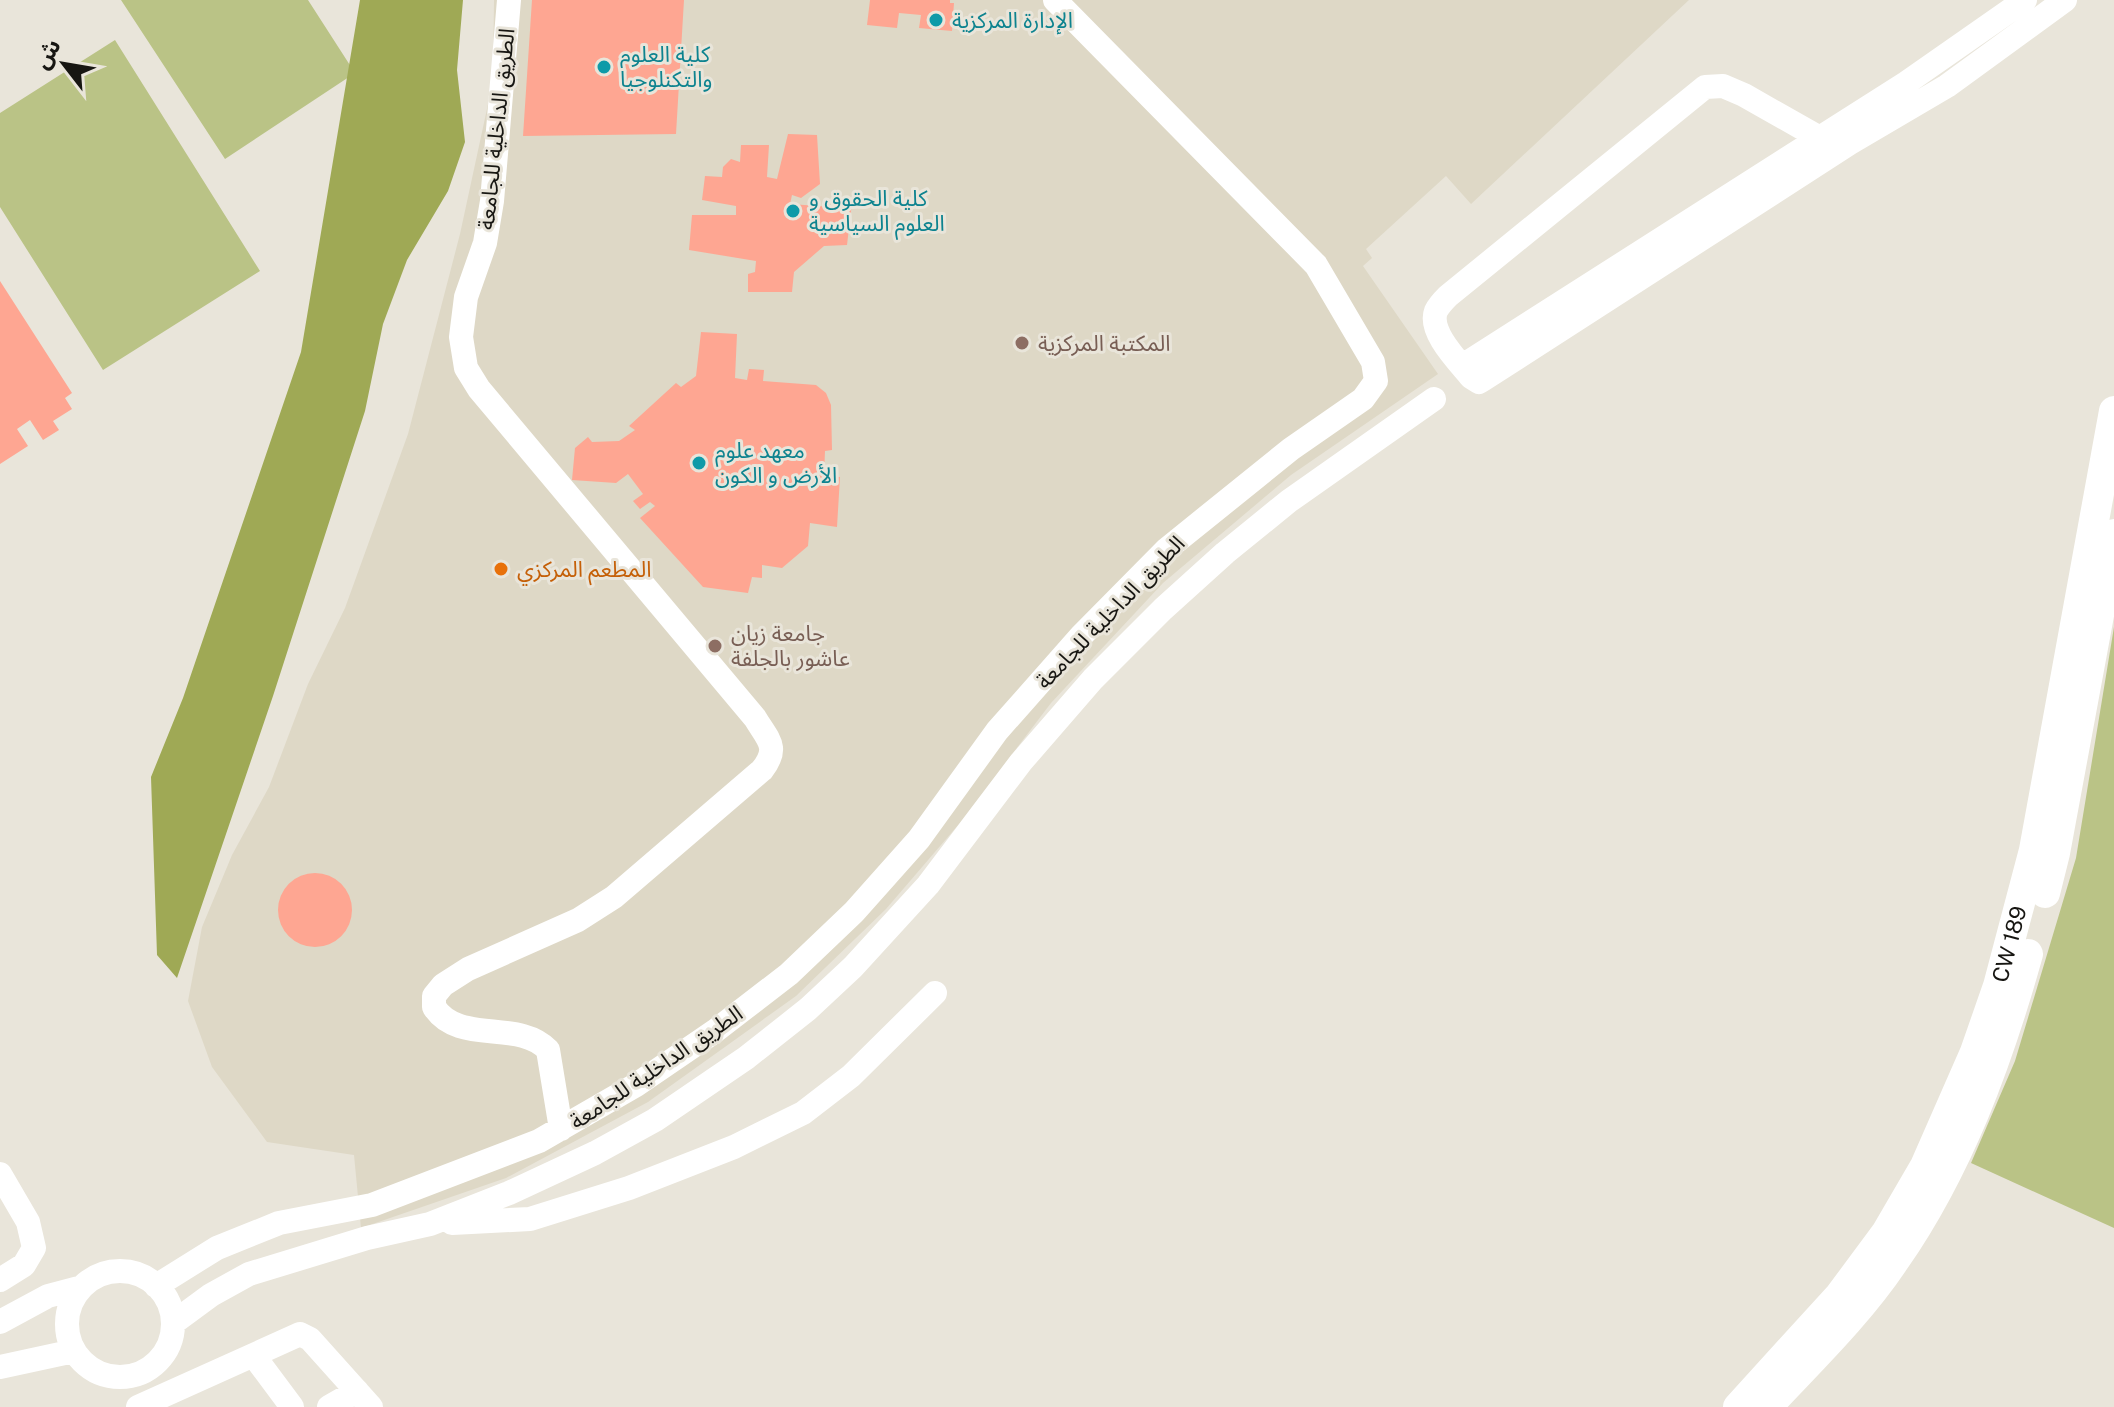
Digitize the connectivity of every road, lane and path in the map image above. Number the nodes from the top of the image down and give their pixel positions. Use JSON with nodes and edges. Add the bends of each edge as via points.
{"nodes":[{"id":1,"x":509,"y":0,"type":"edge"},
{"id":2,"x":1055,"y":0,"type":"edge"},
{"id":3,"x":2025,"y":0,"type":"edge"},
{"id":4,"x":2065,"y":0,"type":"edge"},
{"id":5,"x":1818,"y":137,"type":"junction"},
{"id":6,"x":1462,"y":366,"type":"junction"},
{"id":7,"x":1434,"y":399,"type":"dead end"},
{"id":8,"x":2114,"y":411,"type":"edge"},
{"id":9,"x":2114,"y":534,"type":"edge"},
{"id":10,"x":935,"y":993,"type":"dead end"},
{"id":11,"x":561,"y":1129,"type":"junction"},
{"id":12,"x":0,"y":1174,"type":"edge"},
{"id":13,"x":430,"y":1224,"type":"junction"},
{"id":14,"x":0,"y":1280,"type":"edge"},
{"id":15,"x":156,"y":1286,"type":"junction"},
{"id":16,"x":82,"y":1287,"type":"junction"},
{"id":17,"x":0,"y":1322,"type":"edge"},
{"id":18,"x":173,"y":1323,"type":"junction"},
{"id":19,"x":74,"y":1351,"type":"junction"},
{"id":20,"x":254,"y":1356,"type":"junction"},
{"id":21,"x":0,"y":1367,"type":"edge"},
{"id":22,"x":149,"y":1369,"type":"junction"},
{"id":23,"x":161,"y":1397,"type":"junction"},
{"id":24,"x":364,"y":1399,"type":"edge"},
{"id":25,"x":138,"y":1407,"type":"edge"},
{"id":26,"x":292,"y":1407,"type":"edge"},
{"id":27,"x":329,"y":1407,"type":"edge"},
{"id":28,"x":1738,"y":1407,"type":"edge"},
{"id":29,"x":1767,"y":1407,"type":"edge"}],
"edges":[{"from":1,"to":11,"type":"street","name":"الطريق الداخلية للجامعة","via":[[492,201],[485,243],[466,297],[461,337],[466,368],[562,491],[755,718],[773,748],[762,770],[614,897],[578,920],[468,969],[434,996],[434,1007],[443,1018],[468,1028],[516,1034],[548,1050]]},
{"from":2,"to":11,"type":"street","name":"الطريق الداخلية للجامعة","via":[[1316,265],[1373,362],[1376,381],[1363,399],[1291,449],[1167,549],[1102,614],[997,731],[910,850],[789,974],[636,1085]]},
{"from":3,"to":5,"type":"street"},
{"from":4,"to":6,"type":"street","via":[[1947,86],[1484,379],[1475,380]]},
{"from":5,"to":6,"type":"street"},
{"from":5,"to":6,"type":"street","via":[[1744,95],[1723,86],[1705,87],[1437,308],[1439,334]]},
{"from":7,"to":13,"type":"street","via":[[1289,501],[1163,609],[1021,762],[928,885],[808,1009],[655,1120],[552,1173]]},
{"from":8,"to":28,"type":"main road","name":"CW 189","via":[[2034,850],[1975,1052],[1925,1166],[1886,1233],[1840,1295]]},
{"from":9,"to":29,"type":"main road","number":"CW 189","via":[[2055,853],[1996,1060],[1949,1171],[1908,1242],[1859,1308]]},
{"from":10,"to":13,"type":"street","via":[[851,1076],[803,1113],[734,1147],[530,1219]]},
{"from":11,"to":15,"type":"street","name":"الطريق الداخلية للجامعة","via":[[372,1205],[279,1223],[217,1248]]},
{"from":12,"to":14,"type":"street","via":[[28,1222],[34,1248],[24,1265]]},
{"from":13,"to":18,"type":"street","via":[[249,1274]]},
{"from":15,"to":16,"type":"street","via":[[131,1271],[113,1271]]},
{"from":15,"to":18,"type":"street","via":[[170,1305]]},
{"from":16,"to":17,"type":"street","via":[[48,1296]]},
{"from":16,"to":19,"type":"street","via":[[67,1317]]},
{"from":18,"to":22,"type":"street","via":[[162,1357]]},
{"from":19,"to":21,"type":"street"},
{"from":19,"to":22,"type":"street","via":[[99,1373],[124,1377]]},
{"from":20,"to":23,"type":"street"},
{"from":20,"to":24,"type":"street","via":[[300,1334]]},
{"from":20,"to":26,"type":"street"},
{"from":22,"to":23,"type":"street"},
{"from":23,"to":25,"type":"street"},
{"from":24,"to":27,"type":"street"}]}
